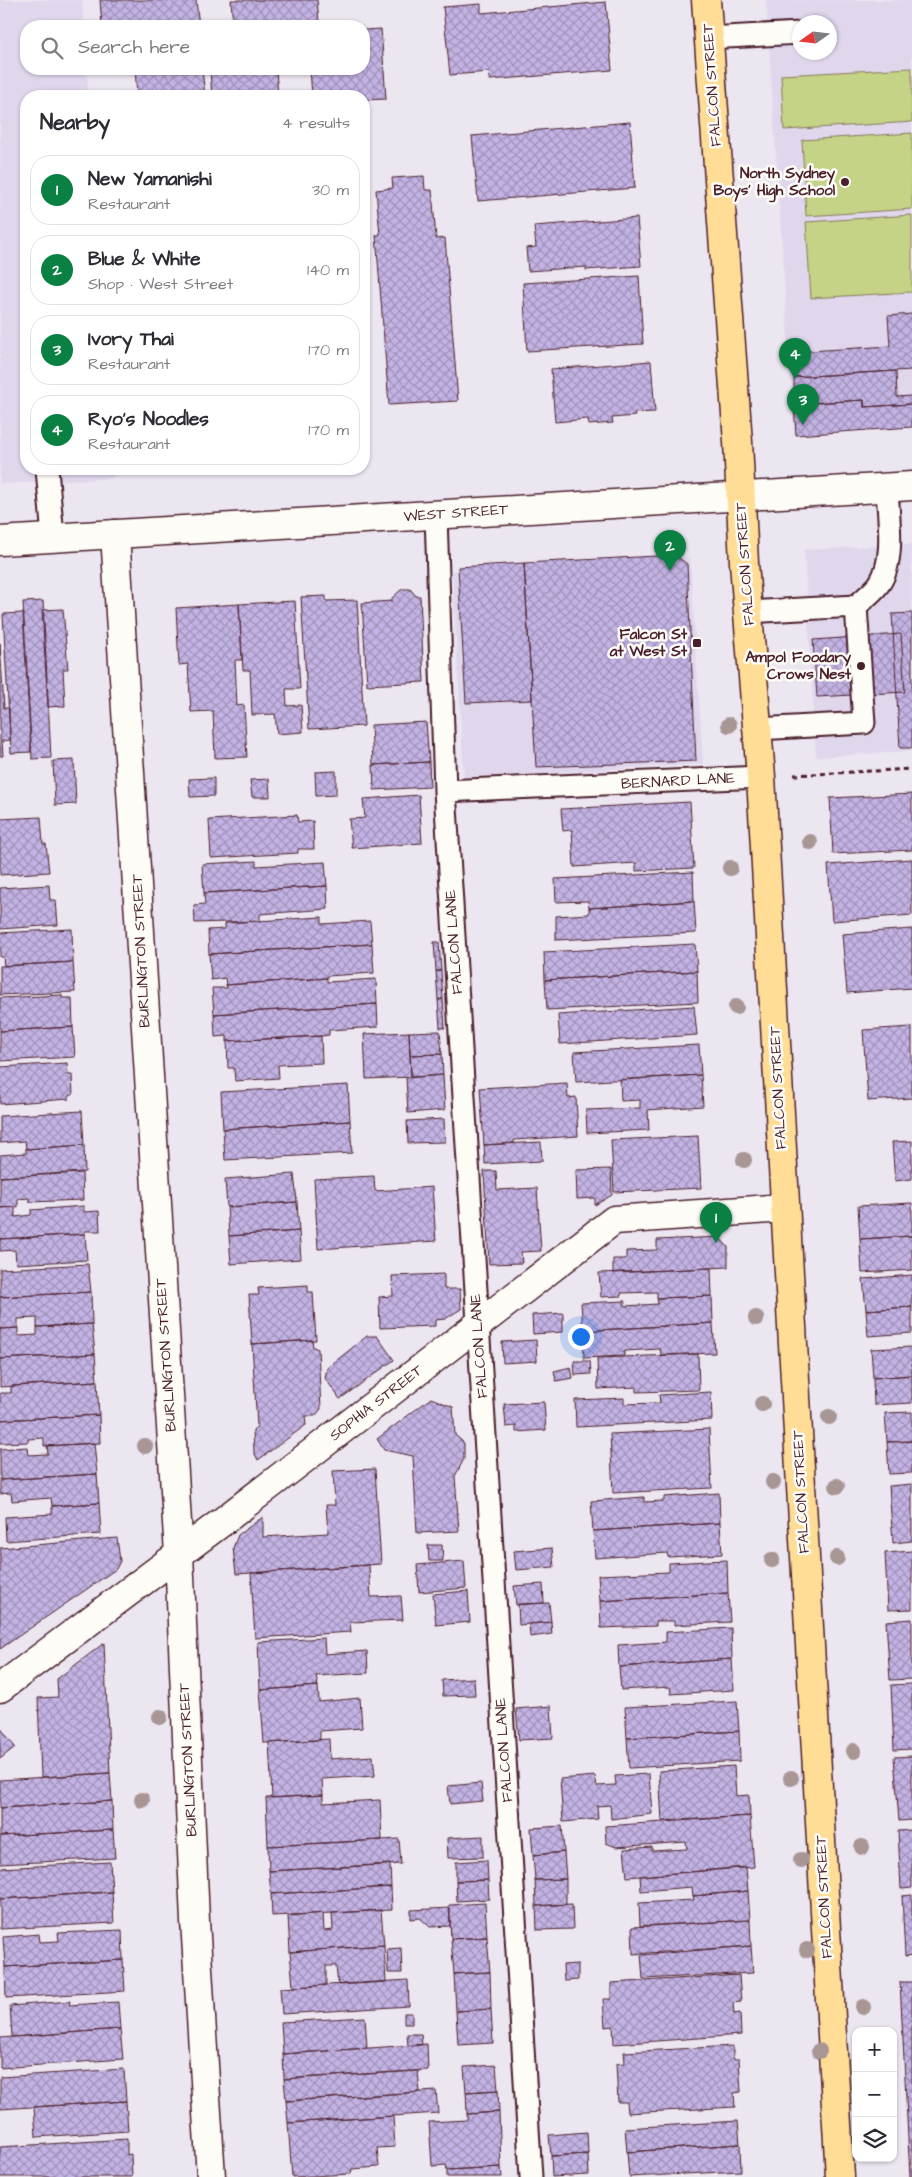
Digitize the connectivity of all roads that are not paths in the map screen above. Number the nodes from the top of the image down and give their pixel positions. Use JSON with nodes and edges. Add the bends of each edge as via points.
{"nodes":[{"id":1,"x":706,"y":0,"type":"edge"},
{"id":2,"x":792,"y":33,"type":"edge"},
{"id":3,"x":708,"y":38,"type":"junction"},
{"id":4,"x":48,"y":475,"type":"edge"},
{"id":5,"x":900,"y":487,"type":"edge"},
{"id":6,"x":741,"y":495,"type":"junction"},
{"id":7,"x":436,"y":515,"type":"junction"},
{"id":8,"x":115,"y":534,"type":"junction"},
{"id":9,"x":53,"y":537,"type":"junction"},
{"id":10,"x":0,"y":541,"type":"edge"},
{"id":11,"x":856,"y":606,"type":"junction"},
{"id":12,"x":748,"y":612,"type":"junction"},
{"id":13,"x":758,"y":729,"type":"junction"},
{"id":14,"x":761,"y":777,"type":"junction"},
{"id":15,"x":445,"y":791,"type":"junction"},
{"id":16,"x":785,"y":1208,"type":"junction"},
{"id":17,"x":478,"y":1325,"type":"junction"},
{"id":18,"x":179,"y":1554,"type":"junction"},
{"id":19,"x":0,"y":1688,"type":"edge"},
{"id":20,"x":211,"y":2177,"type":"edge"},
{"id":21,"x":531,"y":2177,"type":"edge"},
{"id":22,"x":840,"y":2177,"type":"edge"}],
"edges":[{"from":1,"to":3,"type":"main road","name":"FALCON STREET"},
{"from":2,"to":3,"type":"lane"},
{"from":3,"to":6,"type":"main road","name":"FALCON STREET"},
{"from":4,"to":9,"type":"lane"},
{"from":5,"to":6,"type":"street","name":"WEST STREET"},
{"from":5,"to":11,"type":"lane","via":[[885,572],[879,584]]},
{"from":6,"to":7,"type":"street","name":"WEST STREET"},
{"from":6,"to":12,"type":"main road","name":"FALCON STREET"},
{"from":7,"to":8,"type":"street","name":"WEST STREET"},
{"from":7,"to":15,"type":"lane","name":"FALCON LANE"},
{"from":8,"to":9,"type":"street","name":"WEST STREET"},
{"from":8,"to":18,"type":"street","name":"BURLINGTON STREET"},
{"from":9,"to":10,"type":"street","name":"WEST STREET"},
{"from":11,"to":12,"type":"lane"},
{"from":11,"to":13,"type":"lane","via":[[864,723]]},
{"from":12,"to":13,"type":"main road","name":"FALCON STREET"},
{"from":13,"to":14,"type":"main road","name":"FALCON STREET"},
{"from":14,"to":15,"type":"lane","name":"BERNARD LANE"},
{"from":14,"to":16,"type":"main road","name":"FALCON STREET"},
{"from":15,"to":17,"type":"lane","name":"FALCON LANE"},
{"from":16,"to":17,"type":"street","name":"SOPHIA STREET","via":[[614,1220]]},
{"from":16,"to":22,"type":"main road","name":"FALCON STREET"},
{"from":17,"to":18,"type":"street","name":"SOPHIA STREET"},
{"from":17,"to":21,"type":"lane","name":"FALCON LANE"},
{"from":18,"to":19,"type":"street","name":"SOPHIA STREET"},
{"from":18,"to":20,"type":"street","name":"BURLINGTON STREET","via":[[195,1922]]}]}
